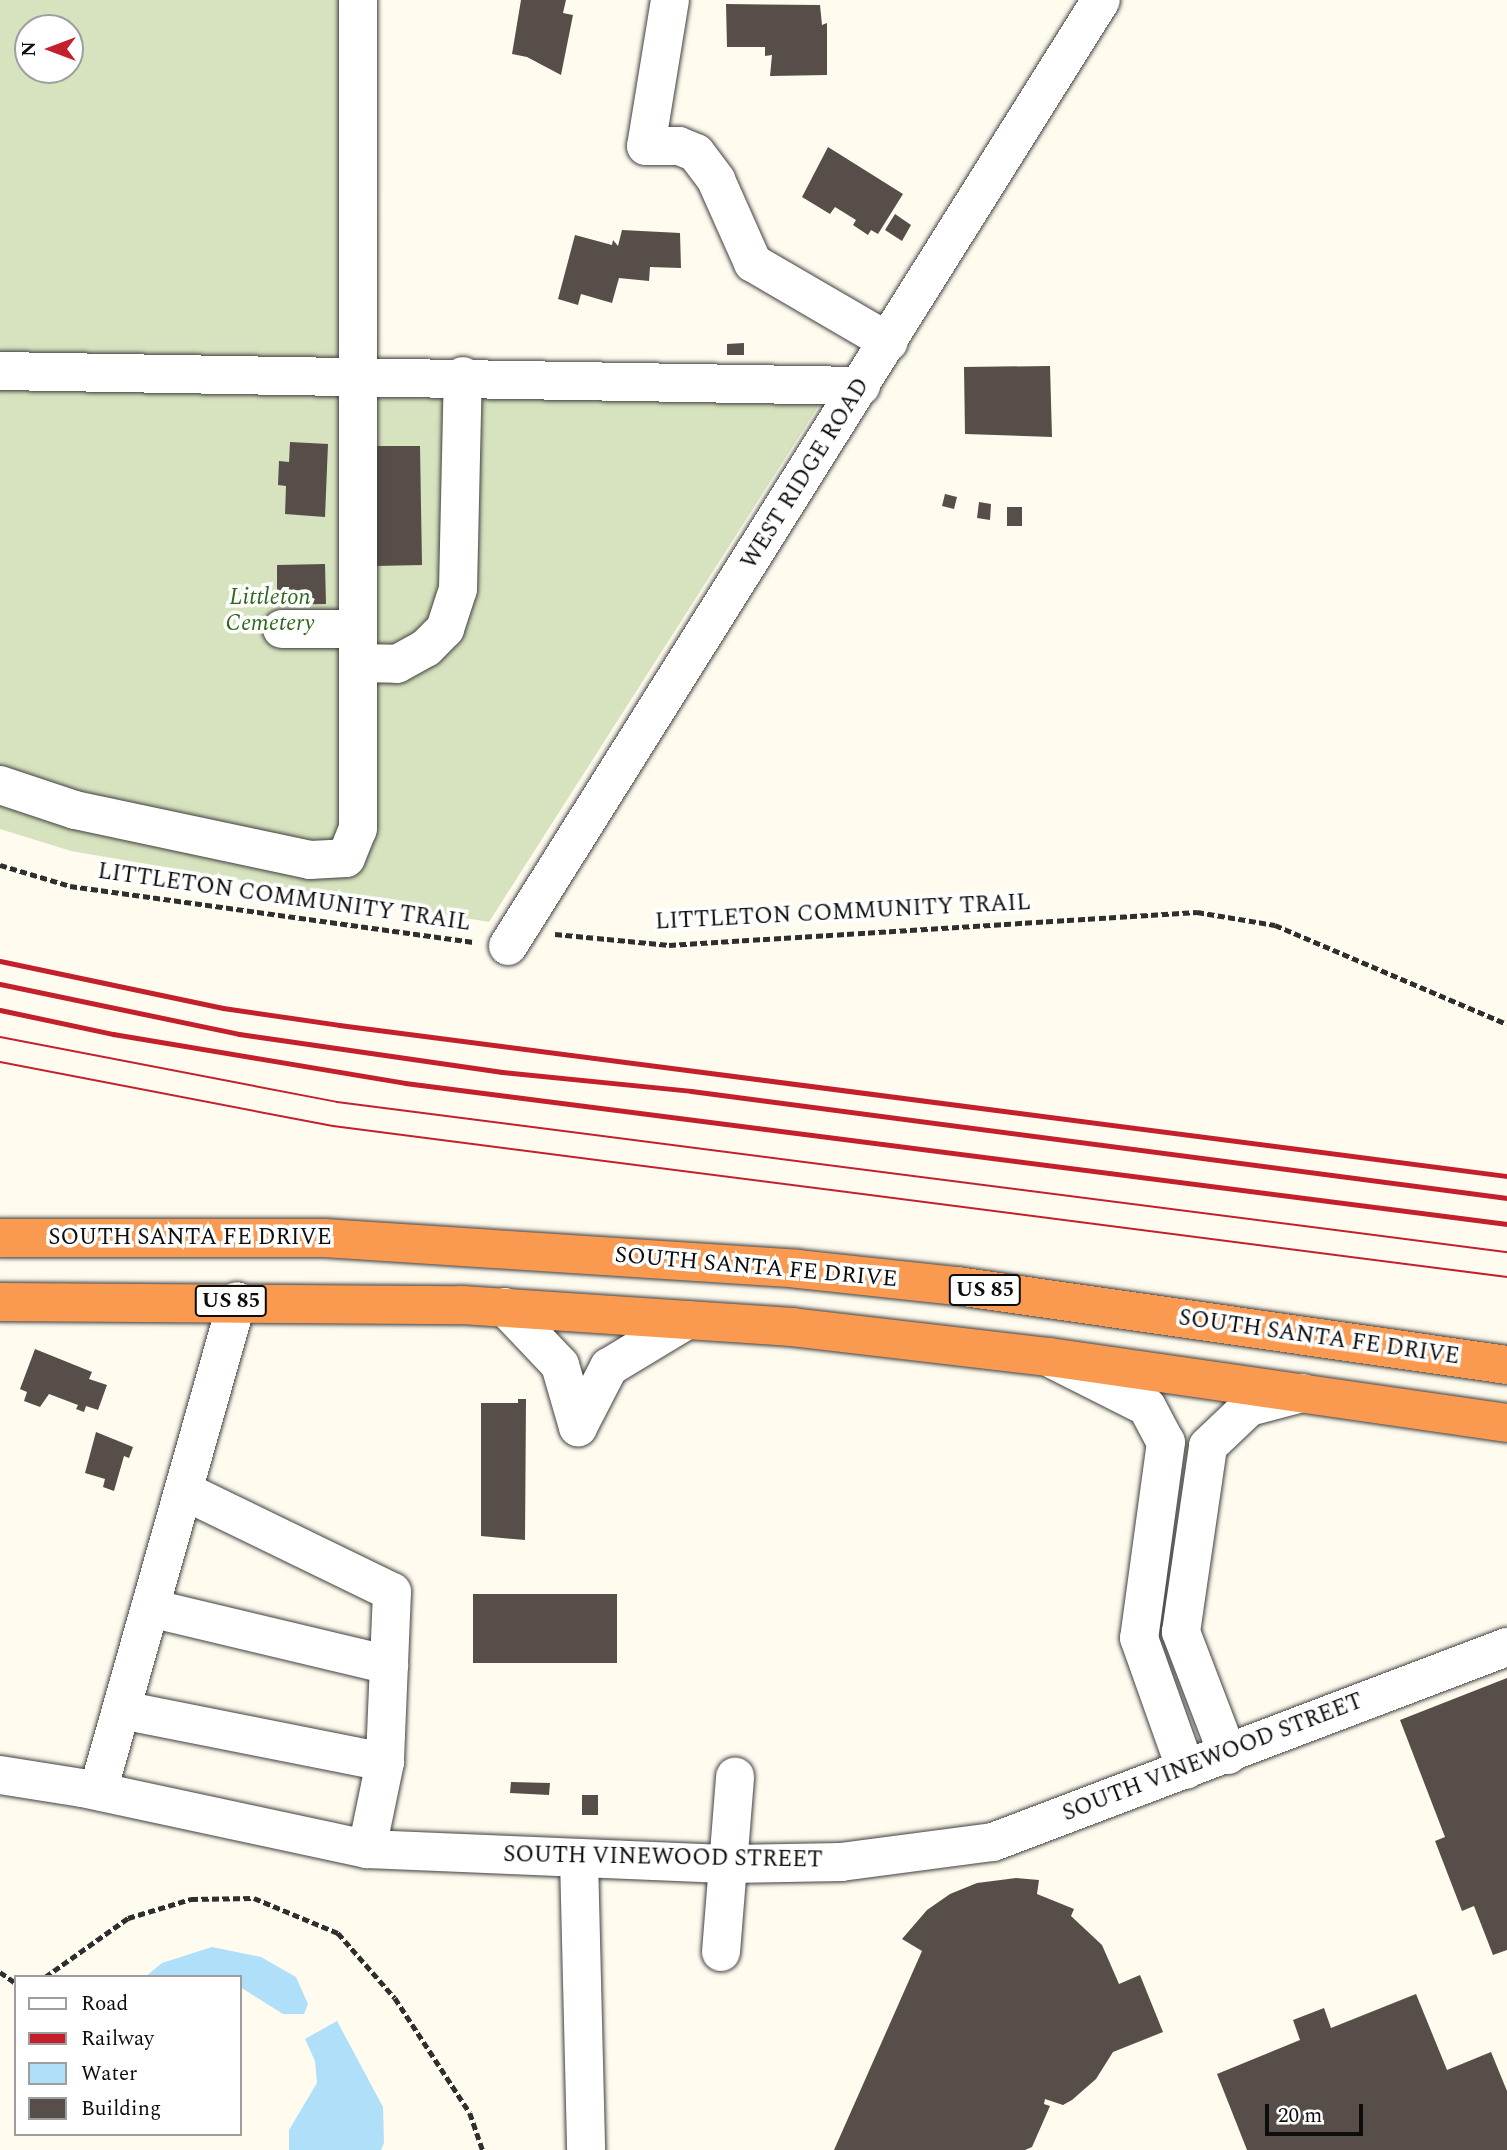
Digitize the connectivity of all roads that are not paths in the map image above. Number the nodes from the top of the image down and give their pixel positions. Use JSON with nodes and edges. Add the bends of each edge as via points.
{"nodes":[{"id":1,"x":359,"y":0,"type":"edge"},
{"id":2,"x":670,"y":0,"type":"edge"},
{"id":3,"x":1101,"y":0,"type":"edge"},
{"id":4,"x":889,"y":342,"type":"junction"},
{"id":5,"x":0,"y":370,"type":"edge"},
{"id":6,"x":357,"y":374,"type":"junction"},
{"id":7,"x":463,"y":376,"type":"junction"},
{"id":8,"x":861,"y":386,"type":"junction"},
{"id":9,"x":282,"y":629,"type":"dead end"},
{"id":10,"x":358,"y":646,"type":"junction"},
{"id":11,"x":0,"y":785,"type":"edge"},
{"id":12,"x":508,"y":946,"type":"road end"},
{"id":13,"x":0,"y":1238,"type":"edge"},
{"id":14,"x":237,"y":1301,"type":"junction"},
{"id":15,"x":0,"y":1303,"type":"edge"},
{"id":16,"x":505,"y":1307,"type":"junction"},
{"id":17,"x":687,"y":1320,"type":"junction"},
{"id":18,"x":1049,"y":1357,"type":"junction"},
{"id":19,"x":1507,"y":1365,"type":"edge"},
{"id":20,"x":1302,"y":1393,"type":"junction"},
{"id":21,"x":1507,"y":1423,"type":"edge"},
{"id":22,"x":184,"y":1491,"type":"junction"},
{"id":23,"x":150,"y":1608,"type":"junction"},
{"id":24,"x":1507,"y":1647,"type":"edge"},
{"id":25,"x":389,"y":1665,"type":"junction"},
{"id":26,"x":122,"y":1710,"type":"junction"},
{"id":27,"x":1228,"y":1755,"type":"junction"},
{"id":28,"x":385,"y":1762,"type":"junction"},
{"id":29,"x":1186,"y":1770,"type":"junction"},
{"id":30,"x":0,"y":1775,"type":"edge"},
{"id":31,"x":735,"y":1777,"type":"dead end"},
{"id":32,"x":98,"y":1791,"type":"junction"},
{"id":33,"x":367,"y":1849,"type":"junction"},
{"id":34,"x":579,"y":1858,"type":"junction"},
{"id":35,"x":731,"y":1864,"type":"junction"},
{"id":36,"x":721,"y":1952,"type":"dead end"},
{"id":37,"x":586,"y":2150,"type":"edge"}],
"edges":[{"from":1,"to":6,"type":"street"},
{"from":2,"to":4,"type":"street","via":[[646,146],[679,146],[695,153],[716,180],[753,263]]},
{"from":3,"to":4,"type":"street","name":"WEST RIDGE ROAD"},
{"from":4,"to":8,"type":"street","name":"WEST RIDGE ROAD"},
{"from":5,"to":6,"type":"street"},
{"from":6,"to":7,"type":"street"},
{"from":6,"to":10,"type":"street"},
{"from":7,"to":8,"type":"street"},
{"from":7,"to":10,"type":"street","via":[[458,589],[445,629],[426,648],[397,664]]},
{"from":8,"to":12,"type":"street","name":"WEST RIDGE ROAD"},
{"from":9,"to":10,"type":"street"},
{"from":10,"to":11,"type":"street","via":[[358,829],[346,858],[297,857],[75,810]]},
{"from":13,"to":19,"type":"highway","name":"SOUTH SANTA FE DRIVE","number":"US 85","via":[[324,1238],[797,1269],[957,1286]]},
{"from":14,"to":15,"type":"highway","number":"US 85"},
{"from":14,"to":16,"type":"highway","number":"US 85"},
{"from":14,"to":22,"type":"street"},
{"from":16,"to":17,"type":"highway","number":"US 85"},
{"from":16,"to":17,"type":"street","via":[[560,1365],[578,1427],[609,1367]]},
{"from":17,"to":18,"type":"highway","number":"US 85"},
{"from":18,"to":20,"type":"highway","number":"US 85"},
{"from":18,"to":29,"type":"street","via":[[1147,1408],[1166,1442],[1139,1638]]},
{"from":20,"to":21,"type":"highway","number":"US 85"},
{"from":20,"to":27,"type":"street","via":[[1249,1408],[1209,1446],[1181,1632]]},
{"from":22,"to":23,"type":"street"},
{"from":22,"to":25,"type":"street","via":[[392,1592]]},
{"from":23,"to":25,"type":"street"},
{"from":23,"to":26,"type":"street"},
{"from":24,"to":27,"type":"street","name":"SOUTH VINEWOOD STREET"},
{"from":25,"to":28,"type":"street"},
{"from":26,"to":28,"type":"street"},
{"from":26,"to":32,"type":"street"},
{"from":27,"to":29,"type":"street","name":"SOUTH VINEWOOD STREET"},
{"from":28,"to":33,"type":"street"},
{"from":29,"to":35,"type":"street","name":"SOUTH VINEWOOD STREET","via":[[993,1842],[841,1862]]},
{"from":30,"to":32,"type":"street","name":"SOUTH VINEWOOD STREET"},
{"from":31,"to":35,"type":"street"},
{"from":32,"to":33,"type":"street","name":"SOUTH VINEWOOD STREET"},
{"from":33,"to":34,"type":"street","name":"SOUTH VINEWOOD STREET"},
{"from":34,"to":35,"type":"street","name":"SOUTH VINEWOOD STREET"},
{"from":34,"to":37,"type":"street"},
{"from":35,"to":36,"type":"street"}]}
